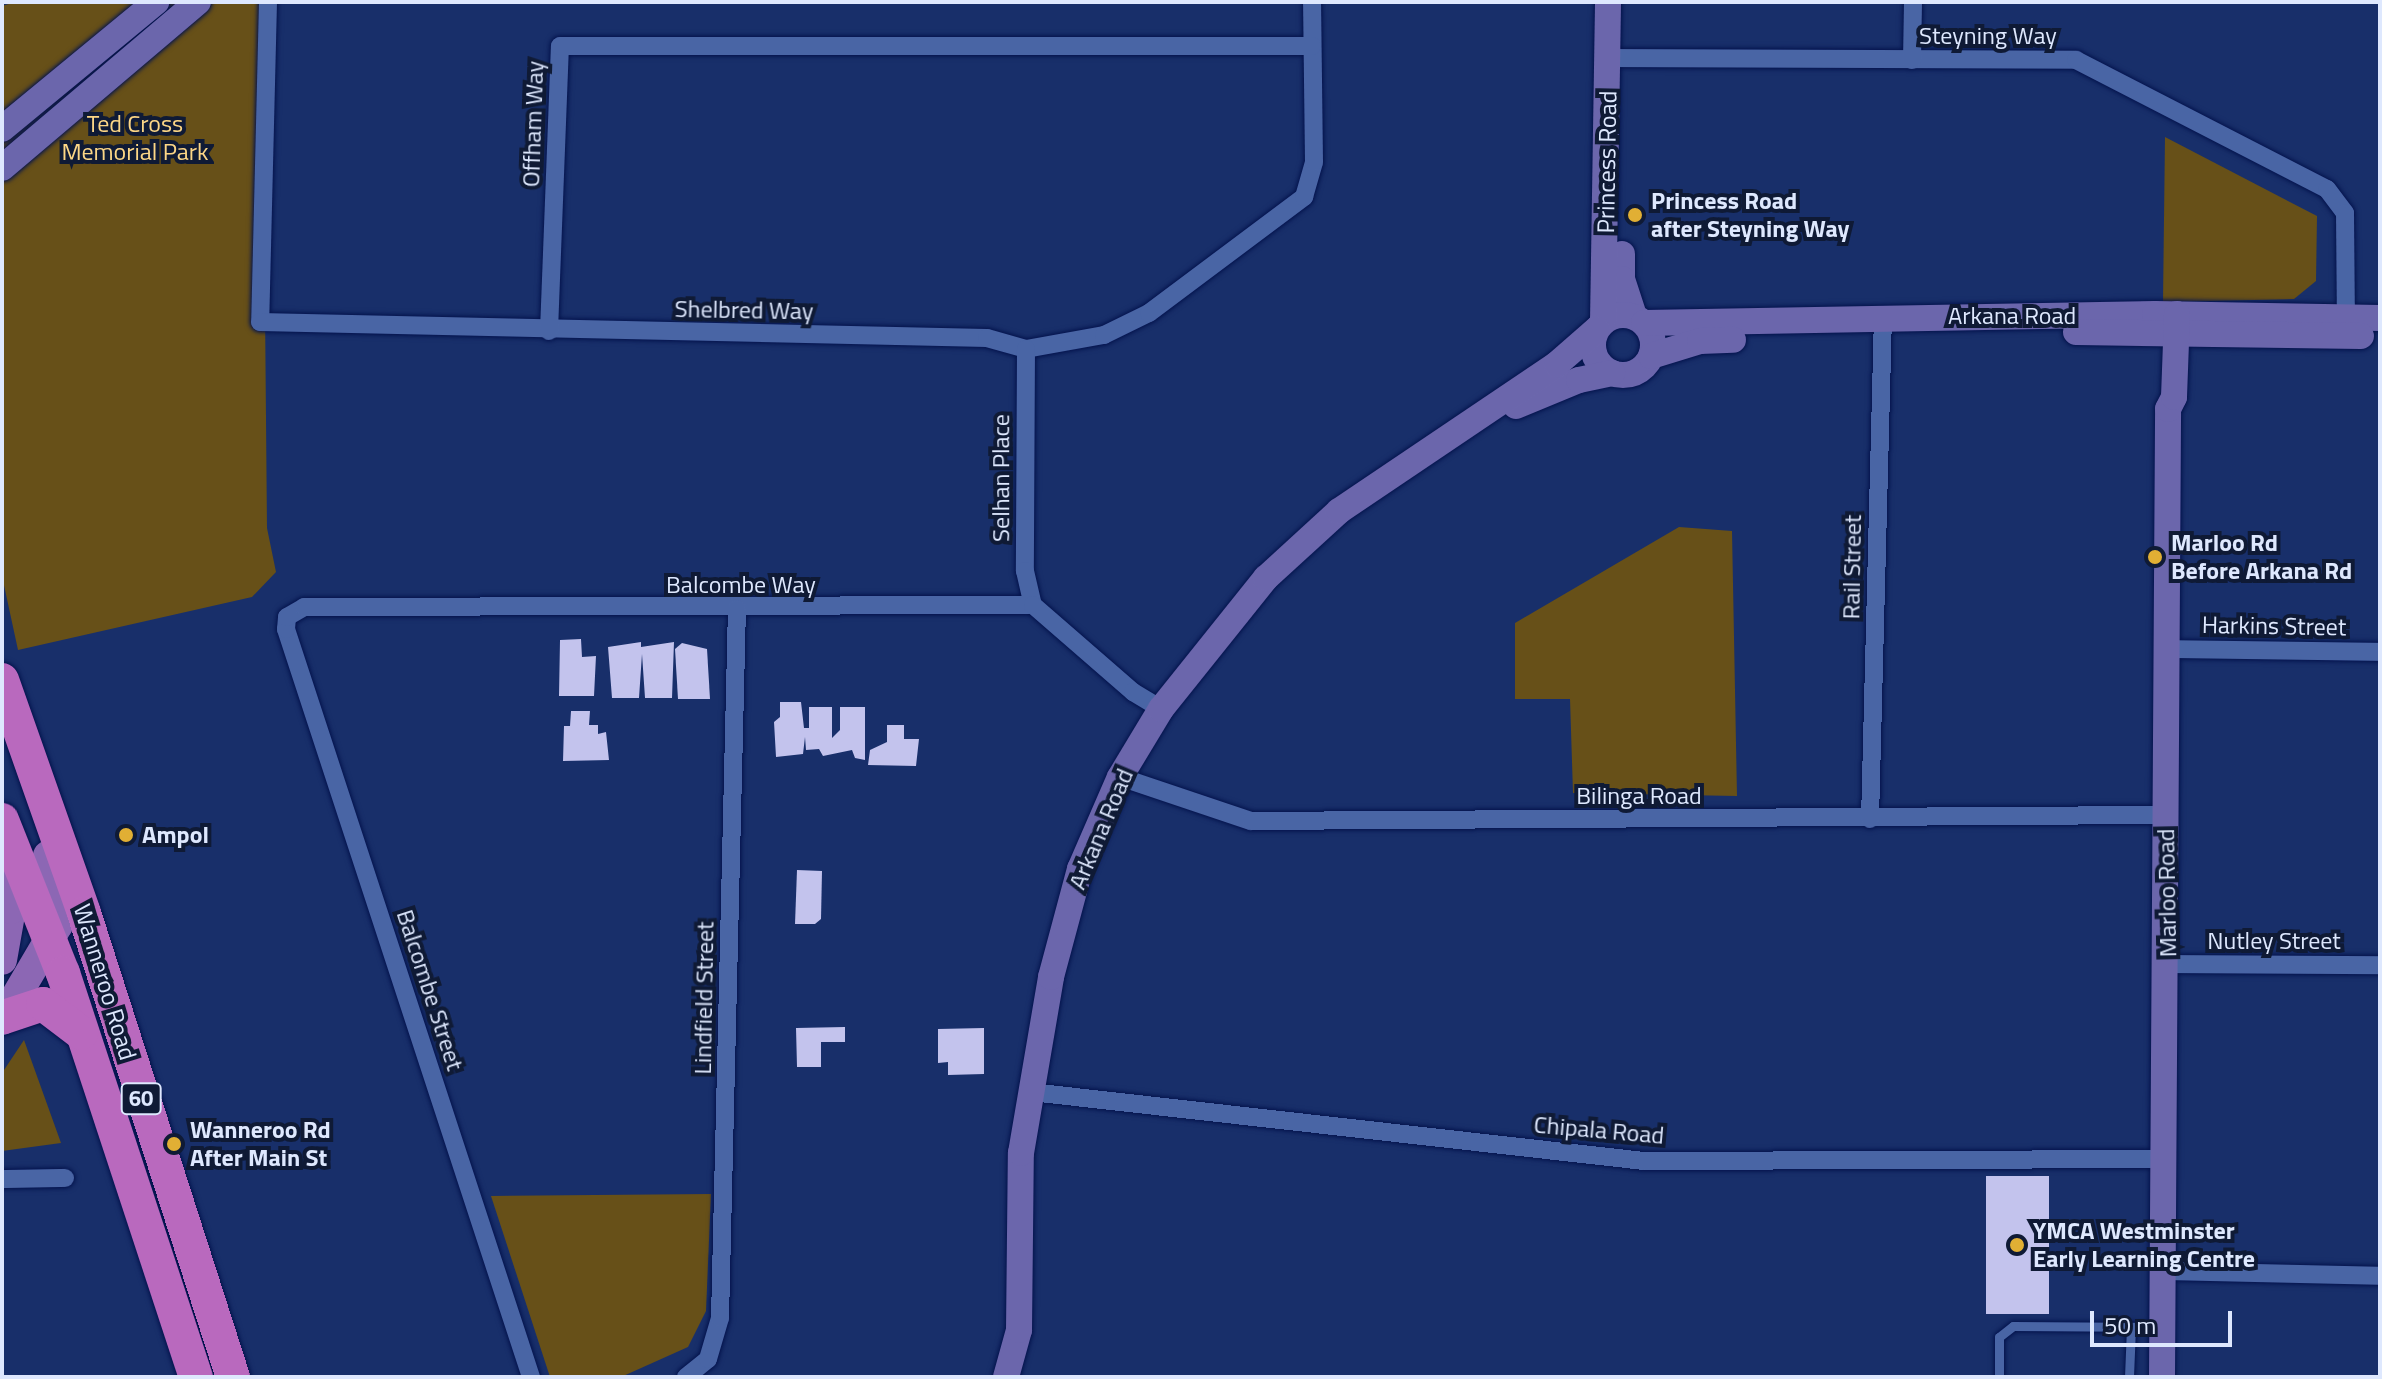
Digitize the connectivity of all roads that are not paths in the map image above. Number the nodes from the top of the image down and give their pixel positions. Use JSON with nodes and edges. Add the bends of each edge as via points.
{"nodes":[{"id":1,"x":156,"y":2,"type":"edge"},
{"id":2,"x":198,"y":2,"type":"edge"},
{"id":3,"x":268,"y":2,"type":"edge"},
{"id":4,"x":1312,"y":2,"type":"edge"},
{"id":5,"x":1608,"y":2,"type":"edge"},
{"id":6,"x":1624,"y":2,"type":"edge"},
{"id":7,"x":1913,"y":2,"type":"edge"},
{"id":8,"x":1312,"y":46,"type":"junction"},
{"id":9,"x":1616,"y":58,"type":"junction"},
{"id":10,"x":1912,"y":60,"type":"junction"},
{"id":11,"x":2,"y":129,"type":"edge"},
{"id":12,"x":2,"y":168,"type":"edge"},
{"id":13,"x":2380,"y":318,"type":"edge"},
{"id":14,"x":1639,"y":320,"type":"junction"},
{"id":15,"x":1882,"y":323,"type":"junction"},
{"id":16,"x":2166,"y":325,"type":"junction"},
{"id":17,"x":1600,"y":326,"type":"junction"},
{"id":18,"x":2346,"y":327,"type":"junction"},
{"id":19,"x":549,"y":331,"type":"junction"},
{"id":20,"x":2380,"y":336,"type":"edge"},
{"id":21,"x":1026,"y":349,"type":"junction"},
{"id":22,"x":1651,"y":356,"type":"junction"},
{"id":23,"x":1612,"y":373,"type":"junction"},
{"id":24,"x":1472,"y":424,"type":"junction"},
{"id":25,"x":1033,"y":605,"type":"junction"},
{"id":26,"x":737,"y":609,"type":"junction"},
{"id":27,"x":287,"y":617,"type":"joint"},
{"id":28,"x":2166,"y":649,"type":"junction"},
{"id":29,"x":2380,"y":652,"type":"edge"},
{"id":30,"x":2,"y":680,"type":"edge"},
{"id":31,"x":1161,"y":709,"type":"junction"},
{"id":32,"x":1120,"y":777,"type":"junction"},
{"id":33,"x":2166,"y":815,"type":"junction"},
{"id":34,"x":52,"y":819,"type":"junction"},
{"id":35,"x":1870,"y":819,"type":"junction"},
{"id":36,"x":2,"y":820,"type":"edge"},
{"id":37,"x":2,"y":834,"type":"edge"},
{"id":38,"x":51,"y":940,"type":"junction"},
{"id":39,"x":2,"y":960,"type":"edge"},
{"id":40,"x":2168,"y":964,"type":"junction"},
{"id":41,"x":2380,"y":965,"type":"edge"},
{"id":42,"x":3,"y":1018,"type":"edge"},
{"id":43,"x":81,"y":1033,"type":"junction"},
{"id":44,"x":1031,"y":1092,"type":"junction"},
{"id":45,"x":2166,"y":1159,"type":"junction"},
{"id":46,"x":65,"y":1178,"type":"dead end"},
{"id":47,"x":2,"y":1179,"type":"edge"},
{"id":48,"x":2164,"y":1271,"type":"junction"},
{"id":49,"x":2380,"y":1276,"type":"edge"},
{"id":50,"x":2131,"y":1327,"type":"junction"},
{"id":51,"x":2162,"y":1327,"type":"junction"},
{"id":52,"x":196,"y":1377,"type":"edge"},
{"id":53,"x":233,"y":1377,"type":"edge"},
{"id":54,"x":531,"y":1377,"type":"edge"},
{"id":55,"x":686,"y":1377,"type":"edge"},
{"id":56,"x":1006,"y":1377,"type":"edge"},
{"id":57,"x":1999,"y":1377,"type":"edge"},
{"id":58,"x":2129,"y":1377,"type":"edge"},
{"id":59,"x":2162,"y":1377,"type":"edge"}],
"edges":[{"from":1,"to":11,"type":"street"},
{"from":2,"to":12,"type":"street"},
{"from":3,"to":19,"type":"street","name":"Shelbred Way","via":[[260,322]]},
{"from":4,"to":8,"type":"street","name":"Shelbred Way"},
{"from":5,"to":9,"type":"street","name":"Princess Road"},
{"from":6,"to":9,"type":"street","name":"Princess Road"},
{"from":7,"to":10,"type":"street"},
{"from":8,"to":19,"type":"street","name":"Offham Way","via":[[560,46]]},
{"from":8,"to":21,"type":"street","name":"Shelbred Way","via":[[1314,162],[1304,197],[1149,313],[1104,335]]},
{"from":9,"to":10,"type":"street","name":"Steyning Way"},
{"from":9,"to":14,"type":"street","name":"Princess Road","via":[[1622,279]]},
{"from":9,"to":17,"type":"street","name":"Princess Road"},
{"from":10,"to":18,"type":"street","name":"Steyning Way","via":[[2076,60],[2327,189],[2345,213]]},
{"from":13,"to":18,"type":"street","name":"Arkana Road"},
{"from":14,"to":15,"type":"street","name":"Arkana Road"},
{"from":14,"to":17,"type":"street","via":[[1612,316]]},
{"from":14,"to":22,"type":"street","via":[[1651,332]]},
{"from":15,"to":16,"type":"street","name":"Arkana Road"},
{"from":15,"to":22,"type":"street","name":"Arkana Road","via":[[1700,341]]},
{"from":15,"to":35,"type":"street","name":"Rail Street"},
{"from":16,"to":18,"type":"street","name":"Arkana Road"},
{"from":16,"to":28,"type":"street","name":"Marloo Road"},
{"from":17,"to":23,"type":"street","via":[[1594,354]]},
{"from":17,"to":24,"type":"street","name":"Arkana Road"},
{"from":18,"to":20,"type":"street","name":"Arkana Road"},
{"from":19,"to":21,"type":"street","name":"Shelbred Way","via":[[987,338]]},
{"from":21,"to":25,"type":"street","name":"Selhan Place","via":[[1025,571]]},
{"from":22,"to":23,"type":"street","via":[[1635,373]]},
{"from":23,"to":24,"type":"street","name":"Arkana Road","via":[[1579,380]]},
{"from":24,"to":31,"type":"street","name":"Arkana Road","via":[[1339,511],[1266,578]]},
{"from":25,"to":26,"type":"street","name":"Balcombe Way"},
{"from":25,"to":31,"type":"street","via":[[1133,692]]},
{"from":26,"to":27,"type":"street","name":"Balcombe Way","via":[[304,607]]},
{"from":26,"to":55,"type":"street","name":"Lindfield Street","via":[[720,1318],[708,1359]]},
{"from":27,"to":54,"type":"street","name":"Balcombe Street","via":[[291,644]]},
{"from":28,"to":29,"type":"street","name":"Harkins Street"},
{"from":28,"to":33,"type":"street","name":"Marloo Road"},
{"from":30,"to":34,"type":"highway","name":"Wanneroo Road","number":"60"},
{"from":31,"to":32,"type":"street","name":"Arkana Road"},
{"from":32,"to":35,"type":"street","name":"Bilinga Road","via":[[1251,821]]},
{"from":32,"to":44,"type":"street","name":"Arkana Road","via":[[1080,869],[1051,977]]},
{"from":33,"to":35,"type":"street","name":"Bilinga Road"},
{"from":33,"to":40,"type":"street","name":"Marloo Road"},
{"from":34,"to":38,"type":"main road","via":[[45,849],[60,912]]},
{"from":34,"to":53,"type":"highway","name":"Wanneroo Road","number":"60"},
{"from":36,"to":38,"type":"highway","name":"Wanneroo Road","number":"60"},
{"from":37,"to":39,"type":"main road","via":[[11,909]]},
{"from":38,"to":42,"type":"main road"},
{"from":38,"to":43,"type":"highway","name":"Wanneroo Road","number":"60"},
{"from":40,"to":41,"type":"street","name":"Nutley Street"},
{"from":40,"to":45,"type":"street","name":"Marloo Road"},
{"from":42,"to":43,"type":"highway","via":[[43,1004]]},
{"from":43,"to":52,"type":"highway","name":"Wanneroo Road","number":"60"},
{"from":44,"to":45,"type":"street","name":"Chipala Road","via":[[1644,1161]]},
{"from":44,"to":56,"type":"street","name":"Arkana Road","via":[[1021,1153],[1019,1330]]},
{"from":45,"to":48,"type":"street","name":"Marloo Road"},
{"from":46,"to":47,"type":"street"},
{"from":48,"to":49,"type":"street"},
{"from":48,"to":51,"type":"street","name":"Marloo Road"},
{"from":50,"to":51,"type":"lane"},
{"from":50,"to":57,"type":"lane","via":[[2013,1326],[1999,1337]]},
{"from":50,"to":58,"type":"lane"},
{"from":51,"to":59,"type":"street","name":"Marloo Road"}]}
